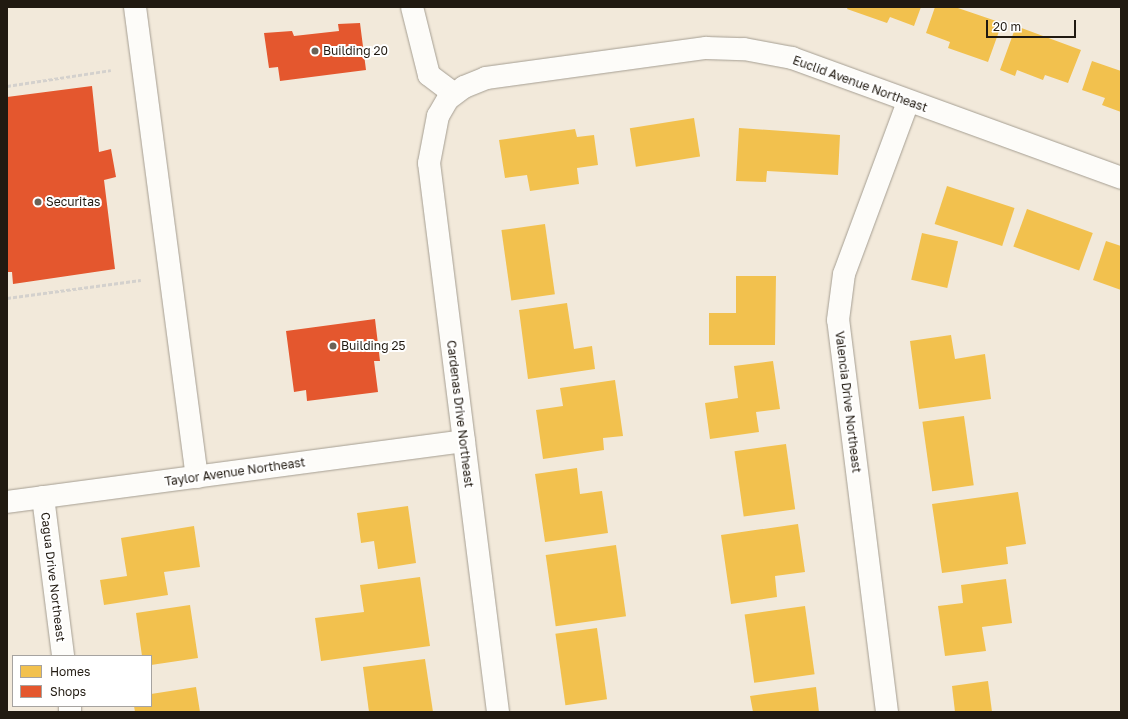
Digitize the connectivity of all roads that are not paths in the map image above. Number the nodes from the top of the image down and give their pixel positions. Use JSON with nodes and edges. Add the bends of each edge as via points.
{"nodes":[{"id":1,"x":134,"y":7,"type":"edge"},
{"id":2,"x":412,"y":7,"type":"edge"},
{"id":3,"x":454,"y":94,"type":"junction"},
{"id":4,"x":908,"y":102,"type":"junction"},
{"id":5,"x":438,"y":116,"type":"joint"},
{"id":6,"x":1121,"y":178,"type":"edge"},
{"id":7,"x":464,"y":441,"type":"junction"},
{"id":8,"x":197,"y":477,"type":"junction"},
{"id":9,"x":43,"y":497,"type":"junction"},
{"id":10,"x":7,"y":502,"type":"edge"},
{"id":11,"x":63,"y":655,"type":"edge"},
{"id":12,"x":498,"y":712,"type":"edge"},
{"id":13,"x":887,"y":712,"type":"edge"}],
"edges":[{"from":1,"to":8,"type":"street"},
{"from":2,"to":3,"type":"street","via":[[429,75]]},
{"from":3,"to":4,"type":"street","name":"Euclid Avenue Northeast","via":[[486,78],[706,48],[744,49],[792,58]]},
{"from":3,"to":5,"type":"street","name":"Euclid Avenue Northeast"},
{"from":4,"to":6,"type":"street","name":"Euclid Avenue Northeast"},
{"from":4,"to":13,"type":"street","name":"Valencia Drive Northeast","via":[[844,274],[838,320]]},
{"from":5,"to":7,"type":"street","name":"Cardenas Drive Northeast","via":[[429,163]]},
{"from":7,"to":8,"type":"street","name":"Taylor Avenue Northeast"},
{"from":7,"to":12,"type":"street","name":"Cardenas Drive Northeast"},
{"from":8,"to":9,"type":"street","name":"Taylor Avenue Northeast"},
{"from":9,"to":10,"type":"street","name":"Taylor Avenue Northeast"},
{"from":9,"to":11,"type":"street","name":"Cagua Drive Northeast"}]}
